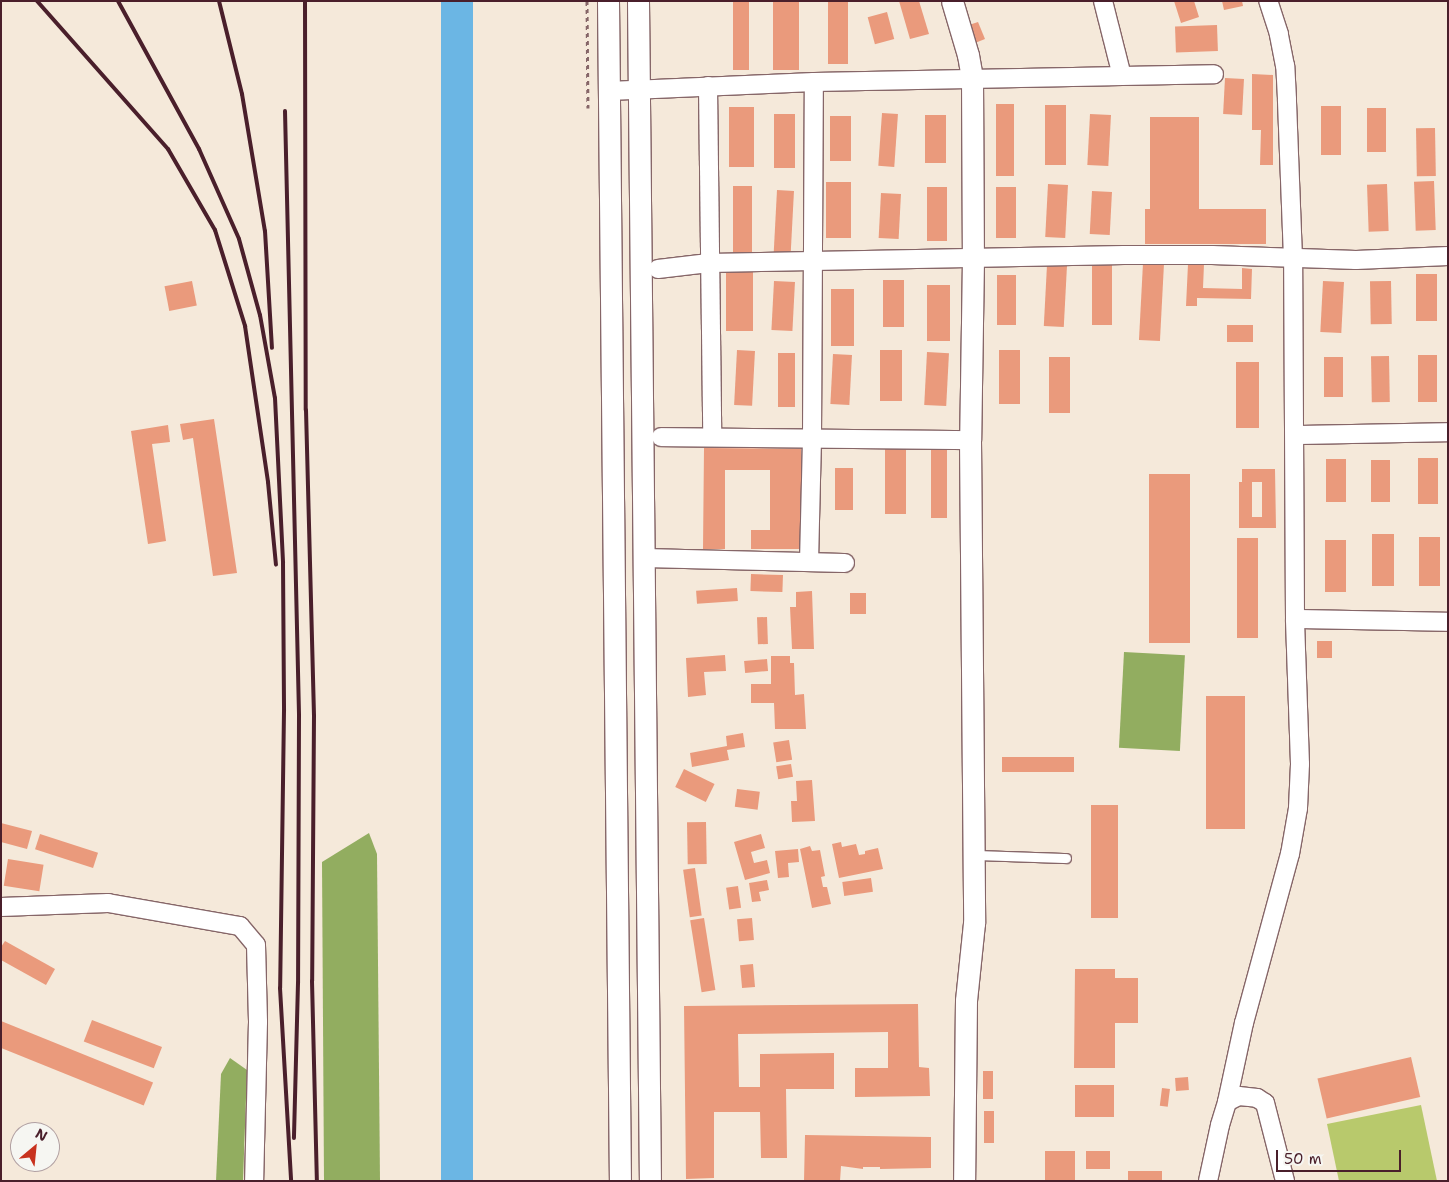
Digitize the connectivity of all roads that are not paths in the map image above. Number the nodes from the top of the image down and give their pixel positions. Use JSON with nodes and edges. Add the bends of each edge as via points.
{"nodes":[{"id":1,"x":608,"y":1,"type":"edge"},
{"id":2,"x":638,"y":1,"type":"edge"},
{"id":3,"x":952,"y":1,"type":"edge"},
{"id":4,"x":1103,"y":1,"type":"edge"},
{"id":5,"x":1268,"y":1,"type":"edge"},
{"id":6,"x":1214,"y":74,"type":"dead end"},
{"id":7,"x":1122,"y":76,"type":"junction"},
{"id":8,"x":972,"y":78,"type":"junction"},
{"id":9,"x":814,"y":82,"type":"junction"},
{"id":10,"x":708,"y":86,"type":"junction"},
{"id":11,"x":638,"y":90,"type":"junction"},
{"id":12,"x":610,"y":91,"type":"junction"},
{"id":13,"x":1448,"y":256,"type":"edge"},
{"id":14,"x":1293,"y":258,"type":"junction"},
{"id":15,"x":973,"y":259,"type":"junction"},
{"id":16,"x":814,"y":261,"type":"junction"},
{"id":17,"x":709,"y":263,"type":"junction"},
{"id":18,"x":658,"y":268,"type":"dead end"},
{"id":19,"x":1448,"y":432,"type":"edge"},
{"id":20,"x":1295,"y":435,"type":"junction"},
{"id":21,"x":661,"y":436,"type":"dead end"},
{"id":22,"x":712,"y":437,"type":"junction"},
{"id":23,"x":812,"y":438,"type":"junction"},
{"id":24,"x":970,"y":440,"type":"junction"},
{"id":25,"x":644,"y":558,"type":"junction"},
{"id":26,"x":809,"y":562,"type":"junction"},
{"id":27,"x":845,"y":562,"type":"dead end"},
{"id":28,"x":1295,"y":619,"type":"junction"},
{"id":29,"x":1448,"y":622,"type":"edge"},
{"id":30,"x":974,"y":854,"type":"junction"},
{"id":31,"x":1066,"y":858,"type":"dead end"},
{"id":32,"x":1,"y":907,"type":"edge"},
{"id":33,"x":1227,"y":1102,"type":"junction"},
{"id":34,"x":254,"y":1181,"type":"edge"},
{"id":35,"x":620,"y":1181,"type":"edge"},
{"id":36,"x":650,"y":1181,"type":"edge"},
{"id":37,"x":964,"y":1181,"type":"edge"},
{"id":38,"x":1208,"y":1181,"type":"edge"},
{"id":39,"x":1285,"y":1181,"type":"edge"}],
"edges":[{"from":1,"to":12,"type":"street"},
{"from":2,"to":11,"type":"street"},
{"from":3,"to":8,"type":"street"},
{"from":4,"to":7,"type":"street"},
{"from":5,"to":14,"type":"street","via":[[1285,66]]},
{"from":6,"to":7,"type":"street"},
{"from":7,"to":8,"type":"street"},
{"from":8,"to":9,"type":"street"},
{"from":8,"to":15,"type":"street"},
{"from":9,"to":10,"type":"street"},
{"from":9,"to":16,"type":"street"},
{"from":10,"to":11,"type":"street"},
{"from":10,"to":17,"type":"street"},
{"from":11,"to":12,"type":"street"},
{"from":11,"to":25,"type":"street"},
{"from":12,"to":35,"type":"street"},
{"from":13,"to":14,"type":"street","via":[[1356,260]]},
{"from":14,"to":15,"type":"street","via":[[1212,255]]},
{"from":14,"to":20,"type":"street"},
{"from":15,"to":16,"type":"street"},
{"from":15,"to":24,"type":"street"},
{"from":16,"to":17,"type":"street"},
{"from":16,"to":23,"type":"street"},
{"from":17,"to":18,"type":"street"},
{"from":17,"to":22,"type":"street"},
{"from":19,"to":20,"type":"street"},
{"from":20,"to":28,"type":"street"},
{"from":21,"to":22,"type":"street"},
{"from":22,"to":23,"type":"street"},
{"from":23,"to":24,"type":"street"},
{"from":23,"to":26,"type":"street"},
{"from":24,"to":30,"type":"street"},
{"from":25,"to":26,"type":"street"},
{"from":25,"to":36,"type":"street"},
{"from":26,"to":27,"type":"street"},
{"from":28,"to":29,"type":"street"},
{"from":28,"to":33,"type":"street","via":[[1300,764],[1298,808],[1290,854],[1244,1023]]},
{"from":30,"to":31,"type":"lane"},
{"from":30,"to":37,"type":"street","via":[[974,923],[966,1000]]},
{"from":32,"to":34,"type":"street","via":[[108,903],[240,926],[256,944],[258,1022]]},
{"from":33,"to":38,"type":"street"},
{"from":33,"to":39,"type":"street","via":[[1239,1096],[1257,1098],[1265,1103]]}]}
